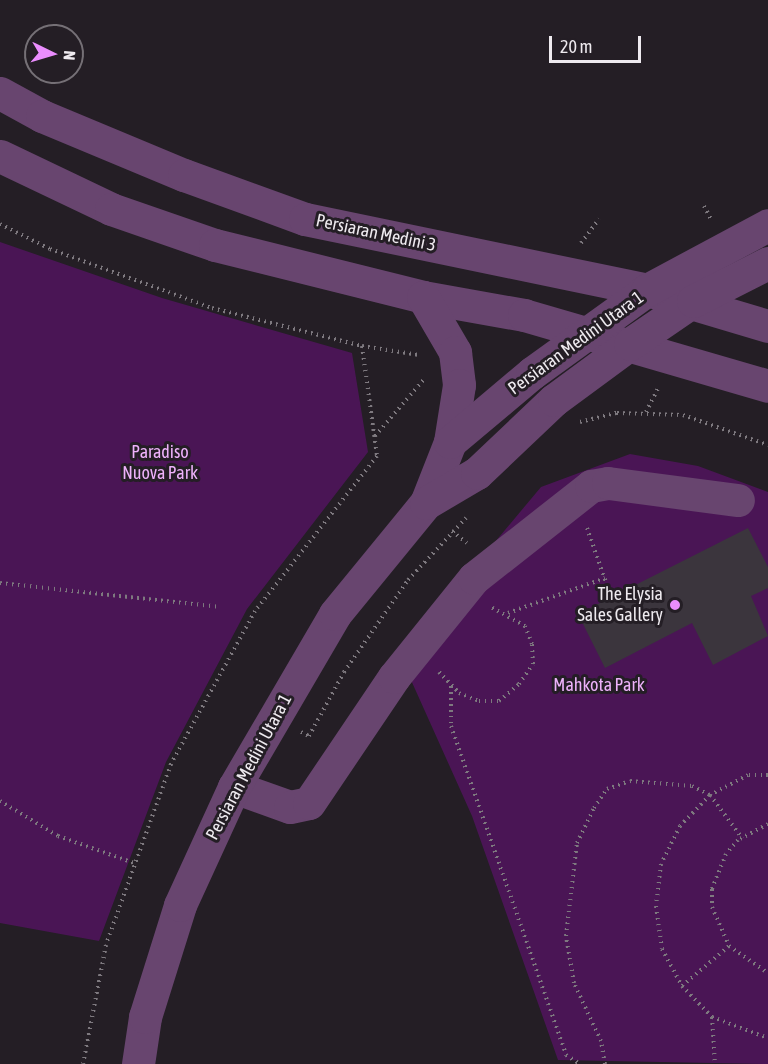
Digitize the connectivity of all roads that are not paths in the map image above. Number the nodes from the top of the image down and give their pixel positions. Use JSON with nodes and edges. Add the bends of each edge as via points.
{"nodes":[{"id":1,"x":0,"y":93,"type":"edge"},
{"id":2,"x":0,"y":156,"type":"edge"},
{"id":3,"x":768,"y":225,"type":"edge"},
{"id":4,"x":768,"y":263,"type":"edge"},
{"id":5,"x":648,"y":290,"type":"junction"},
{"id":6,"x":423,"y":297,"type":"junction"},
{"id":7,"x":693,"y":302,"type":"junction"},
{"id":8,"x":768,"y":326,"type":"edge"},
{"id":9,"x":587,"y":334,"type":"junction"},
{"id":10,"x":630,"y":344,"type":"junction"},
{"id":11,"x":768,"y":386,"type":"edge"},
{"id":12,"x":450,"y":442,"type":"junction"},
{"id":13,"x":738,"y":500,"type":"dead end"},
{"id":14,"x":422,"y":507,"type":"junction"},
{"id":15,"x":234,"y":787,"type":"junction"},
{"id":16,"x":138,"y":1064,"type":"edge"}],
"edges":[{"from":1,"to":5,"type":"street","name":"Persiaran Medini 3","via":[[173,171],[305,219]]},
{"from":2,"to":6,"type":"street","via":[[111,209],[215,245]]},
{"from":3,"to":5,"type":"street","name":"Persiaran Medini Utara 1"},
{"from":4,"to":7,"type":"street","name":"Persiaran Medini Utara 1"},
{"from":5,"to":7,"type":"street","name":"Persiaran Medini 3"},
{"from":5,"to":9,"type":"street","name":"Persiaran Medini Utara 1"},
{"from":6,"to":9,"type":"street"},
{"from":6,"to":12,"type":"street","via":[[455,352],[459,385]]},
{"from":7,"to":8,"type":"street","name":"Persiaran Medini 3"},
{"from":7,"to":10,"type":"street","name":"Persiaran Medini Utara 1"},
{"from":9,"to":10,"type":"street"},
{"from":9,"to":12,"type":"street","name":"Persiaran Medini Utara 1"},
{"from":10,"to":11,"type":"street"},
{"from":10,"to":14,"type":"street","name":"Persiaran Medini Utara 1","via":[[554,400],[477,473]]},
{"from":12,"to":14,"type":"street","name":"Persiaran Medini Utara 1"},
{"from":13,"to":15,"type":"street","via":[[608,483],[576,496],[459,596],[309,802],[290,807]]},
{"from":14,"to":15,"type":"street","name":"Persiaran Medini Utara 1","via":[[335,614]]},
{"from":15,"to":16,"type":"street","name":"Persiaran Medini Utara 1","via":[[180,905],[145,1017]]}]}
